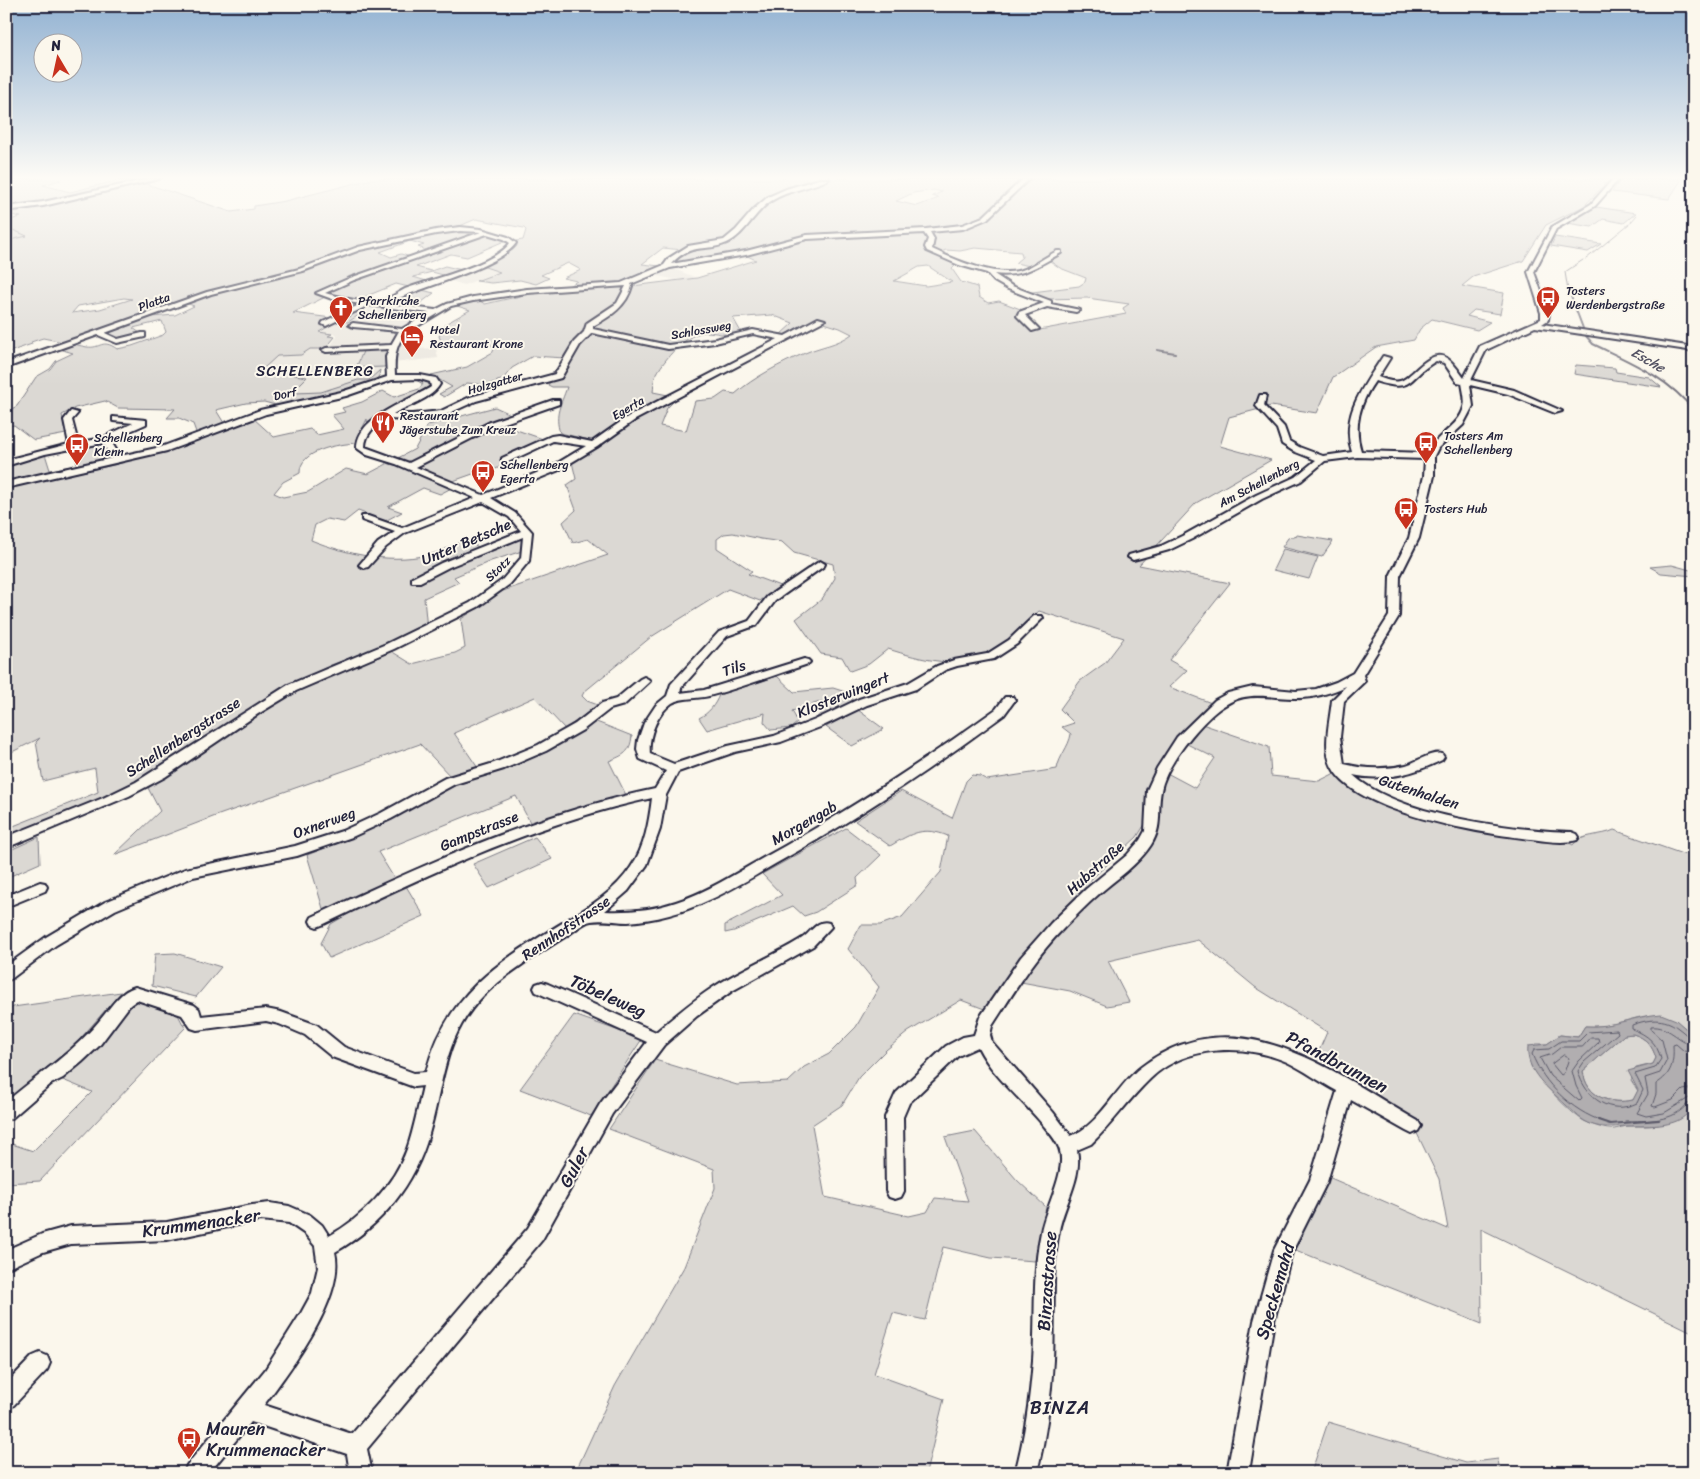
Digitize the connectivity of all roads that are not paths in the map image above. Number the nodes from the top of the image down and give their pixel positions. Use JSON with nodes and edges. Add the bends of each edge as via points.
{"nodes":[{"id":1,"x":363,"y":248,"type":"edge"},
{"id":2,"x":440,"y":248,"type":"edge"},
{"id":3,"x":509,"y":248,"type":"edge"},
{"id":4,"x":687,"y":248,"type":"edge"},
{"id":5,"x":762,"y":248,"type":"edge"},
{"id":6,"x":928,"y":248,"type":"edge"},
{"id":7,"x":1542,"y":248,"type":"edge"},
{"id":8,"x":1059,"y":252,"type":"dead end"},
{"id":9,"x":668,"y":266,"type":"junction"},
{"id":10,"x":991,"y":271,"type":"junction"},
{"id":11,"x":627,"y":284,"type":"junction"},
{"id":12,"x":369,"y":303,"type":"junction"},
{"id":13,"x":380,"y":304,"type":"junction"},
{"id":14,"x":1046,"y":305,"type":"junction"},
{"id":15,"x":1076,"y":310,"type":"dead end"},
{"id":16,"x":434,"y":312,"type":"junction"},
{"id":17,"x":821,"y":320,"type":"dead end"},
{"id":18,"x":326,"y":324,"type":"dead end"},
{"id":19,"x":353,"y":325,"type":"dead end"},
{"id":20,"x":1535,"y":325,"type":"junction"},
{"id":21,"x":1035,"y":328,"type":"dead end"},
{"id":22,"x":398,"y":329,"type":"dead end"},
{"id":23,"x":588,"y":330,"type":"junction"},
{"id":24,"x":97,"y":332,"type":"junction"},
{"id":25,"x":142,"y":335,"type":"dead end"},
{"id":26,"x":786,"y":338,"type":"junction"},
{"id":27,"x":392,"y":347,"type":"junction"},
{"id":28,"x":1694,"y":349,"type":"edge"},
{"id":29,"x":326,"y":350,"type":"dead end"},
{"id":30,"x":1386,"y":358,"type":"dead end"},
{"id":31,"x":6,"y":366,"type":"edge"},
{"id":32,"x":390,"y":378,"type":"junction"},
{"id":33,"x":1373,"y":378,"type":"junction"},
{"id":34,"x":1466,"y":382,"type":"junction"},
{"id":35,"x":1263,"y":396,"type":"dead end"},
{"id":36,"x":556,"y":402,"type":"dead end"},
{"id":37,"x":1558,"y":411,"type":"dead end"},
{"id":38,"x":74,"y":413,"type":"dead end"},
{"id":39,"x":383,"y":416,"type":"junction"},
{"id":40,"x":116,"y":420,"type":"dead end"},
{"id":41,"x":104,"y":440,"type":"junction"},
{"id":42,"x":74,"y":445,"type":"junction"},
{"id":43,"x":594,"y":445,"type":"junction"},
{"id":44,"x":1358,"y":454,"type":"junction"},
{"id":45,"x":1430,"y":456,"type":"junction"},
{"id":46,"x":1322,"y":459,"type":"junction"},
{"id":47,"x":118,"y":460,"type":"junction"},
{"id":48,"x":505,"y":460,"type":"dead end"},
{"id":49,"x":6,"y":463,"type":"edge"},
{"id":50,"x":409,"y":467,"type":"junction"},
{"id":51,"x":6,"y":485,"type":"edge"},
{"id":52,"x":483,"y":499,"type":"junction"},
{"id":53,"x":365,"y":518,"type":"dead end"},
{"id":54,"x":402,"y":532,"type":"junction"},
{"id":55,"x":527,"y":532,"type":"junction"},
{"id":56,"x":1133,"y":557,"type":"dead end"},
{"id":57,"x":820,"y":564,"type":"dead end"},
{"id":58,"x":364,"y":565,"type":"dead end"},
{"id":59,"x":416,"y":580,"type":"dead end"},
{"id":60,"x":1038,"y":618,"type":"dead end"},
{"id":61,"x":804,"y":662,"type":"dead end"},
{"id":62,"x":1357,"y":675,"type":"junction"},
{"id":63,"x":644,"y":681,"type":"dead end"},
{"id":64,"x":291,"y":689,"type":"joint"},
{"id":65,"x":673,"y":698,"type":"junction"},
{"id":66,"x":1009,"y":700,"type":"dead end"},
{"id":67,"x":1438,"y":757,"type":"dead end"},
{"id":68,"x":1338,"y":767,"type":"junction"},
{"id":69,"x":674,"y":769,"type":"junction"},
{"id":70,"x":660,"y":792,"type":"junction"},
{"id":71,"x":1572,"y":837,"type":"dead end"},
{"id":72,"x":6,"y":843,"type":"edge"},
{"id":73,"x":40,"y":887,"type":"dead end"},
{"id":74,"x":6,"y":902,"type":"edge"},
{"id":75,"x":589,"y":915,"type":"junction"},
{"id":76,"x":317,"y":921,"type":"dead end"},
{"id":77,"x":824,"y":927,"type":"dead end"},
{"id":78,"x":6,"y":975,"type":"edge"},
{"id":79,"x":542,"y":988,"type":"dead end"},
{"id":80,"x":658,"y":1040,"type":"junction"},
{"id":81,"x":983,"y":1040,"type":"junction"},
{"id":82,"x":432,"y":1078,"type":"junction"},
{"id":83,"x":1346,"y":1088,"type":"junction"},
{"id":84,"x":6,"y":1113,"type":"edge"},
{"id":85,"x":1412,"y":1126,"type":"dead end"},
{"id":86,"x":1067,"y":1146,"type":"junction"},
{"id":87,"x":895,"y":1191,"type":"dead end"},
{"id":88,"x":325,"y":1248,"type":"junction"},
{"id":89,"x":6,"y":1260,"type":"edge"},
{"id":90,"x":40,"y":1363,"type":"dead end"},
{"id":91,"x":6,"y":1399,"type":"edge"},
{"id":92,"x":246,"y":1410,"type":"junction"},
{"id":93,"x":356,"y":1446,"type":"junction"},
{"id":94,"x":1238,"y":1472,"type":"edge"},
{"id":95,"x":195,"y":1473,"type":"edge"},
{"id":96,"x":361,"y":1473,"type":"edge"},
{"id":97,"x":1026,"y":1473,"type":"edge"}],
"edges":[{"from":1,"to":24,"type":"street","name":"Platta","via":[[292,273],[209,293]]},
{"from":2,"to":12,"type":"street","via":[[318,293]]},
{"from":3,"to":13,"type":"street","name":"Platta","via":[[477,266]]},
{"from":4,"to":9,"type":"street","via":[[666,264]]},
{"from":5,"to":9,"type":"street"},
{"from":6,"to":10,"type":"street","via":[[969,268]]},
{"from":7,"to":20,"type":"street","via":[[1531,272],[1545,313],[1544,320]]},
{"from":8,"to":10,"type":"street","via":[[1023,271]]},
{"from":9,"to":11,"type":"street"},
{"from":10,"to":14,"type":"street","via":[[995,278],[1017,291],[1049,302]]},
{"from":11,"to":16,"type":"street","via":[[504,294],[463,301]]},
{"from":11,"to":23,"type":"street","via":[[628,293]]},
{"from":12,"to":13,"type":"street"},
{"from":12,"to":18,"type":"street"},
{"from":13,"to":16,"type":"street"},
{"from":14,"to":15,"type":"street"},
{"from":14,"to":21,"type":"street","via":[[1021,316]]},
{"from":16,"to":27,"type":"street","via":[[404,331]]},
{"from":17,"to":26,"type":"street"},
{"from":19,"to":22,"type":"street"},
{"from":20,"to":28,"type":"street"},
{"from":20,"to":34,"type":"street","via":[[1482,348]]},
{"from":23,"to":26,"type":"street","name":"Schlossweg","via":[[668,348],[716,342],[753,332]]},
{"from":23,"to":39,"type":"street","name":"Holzgatter","via":[[562,373],[554,378],[474,400],[443,413]]},
{"from":24,"to":25,"type":"street","via":[[116,341]]},
{"from":24,"to":31,"type":"street","name":"Platta"},
{"from":26,"to":43,"type":"street","name":"Egerta","via":[[632,418]]},
{"from":27,"to":29,"type":"street"},
{"from":27,"to":32,"type":"street"},
{"from":30,"to":33,"type":"street"},
{"from":32,"to":39,"type":"street","via":[[426,377],[436,384]]},
{"from":32,"to":47,"type":"street","name":"Dorf","via":[[343,394],[262,412],[175,446]]},
{"from":33,"to":34,"type":"street","via":[[1392,384],[1405,383],[1429,360],[1438,359],[1454,366],[1460,380]]},
{"from":33,"to":44,"type":"street","via":[[1358,400],[1354,417],[1352,432]]},
{"from":34,"to":37,"type":"street","via":[[1511,392]]},
{"from":34,"to":45,"type":"street","via":[[1469,406],[1462,420],[1434,447]]},
{"from":35,"to":46,"type":"street","via":[[1260,406],[1282,429],[1285,442]]},
{"from":36,"to":50,"type":"street","via":[[494,424]]},
{"from":38,"to":42,"type":"street","via":[[68,420]]},
{"from":39,"to":50,"type":"street","via":[[363,434],[360,444],[366,452]]},
{"from":40,"to":41,"type":"street","via":[[143,422]]},
{"from":41,"to":42,"type":"street"},
{"from":41,"to":47,"type":"street"},
{"from":42,"to":49,"type":"street"},
{"from":43,"to":48,"type":"street","via":[[551,439]]},
{"from":43,"to":52,"type":"street","name":"Egerta","via":[[554,469]]},
{"from":44,"to":45,"type":"street"},
{"from":44,"to":46,"type":"street"},
{"from":45,"to":62,"type":"street","via":[[1429,476],[1414,538],[1395,576],[1394,616]]},
{"from":46,"to":56,"type":"street","name":"Am Schellenberg","via":[[1298,478],[1188,537]]},
{"from":47,"to":51,"type":"street","name":"Dorf"},
{"from":50,"to":52,"type":"street"},
{"from":52,"to":54,"type":"street","name":"Egerta"},
{"from":52,"to":55,"type":"street","via":[[517,519]]},
{"from":53,"to":54,"type":"street"},
{"from":54,"to":58,"type":"street","name":"Egerta","via":[[382,545]]},
{"from":55,"to":59,"type":"street","name":"Unter Betsche"},
{"from":55,"to":64,"type":"street","name":"Stotz","via":[[530,548],[520,567],[480,602],[424,633],[341,665]]},
{"from":57,"to":65,"type":"street","via":[[771,599],[753,623],[723,634],[675,687]]},
{"from":60,"to":69,"type":"street","name":"Klosterwingert","via":[[990,658],[954,663],[912,686],[863,702],[819,723]]},
{"from":61,"to":65,"type":"street","name":"Tils","via":[[706,694]]},
{"from":62,"to":68,"type":"street","via":[[1359,680],[1338,700],[1333,750]]},
{"from":62,"to":81,"type":"street","name":"Hubstraße","via":[[1318,692],[1296,695],[1252,691],[1232,696],[1219,703],[1180,740],[1154,790],[1152,830],[1132,858],[1056,927],[1026,961],[986,1022]]},
{"from":63,"to":78,"type":"street","name":"Oxnerweg","via":[[620,702],[606,706],[579,728],[548,745],[506,764],[450,781],[347,834],[297,851],[190,873],[110,906],[51,941]]},
{"from":64,"to":72,"type":"street","name":"Schellenbergstrasse","via":[[140,786]]},
{"from":65,"to":69,"type":"street","via":[[663,705],[647,728],[642,748],[650,761]]},
{"from":66,"to":75,"type":"street","name":"Morgengab","via":[[1000,712],[892,789],[826,830],[734,880],[668,910],[618,917]]},
{"from":67,"to":68,"type":"street","via":[[1417,768],[1395,772],[1356,772]]},
{"from":68,"to":71,"type":"street","name":"Gutenhalden","via":[[1364,791],[1415,811],[1495,830]]},
{"from":69,"to":70,"type":"street","name":"Rennhofstrasse"},
{"from":70,"to":75,"type":"street","name":"Rennhofstrasse","via":[[654,828],[637,871],[613,897]]},
{"from":70,"to":76,"type":"street","name":"Gampstrasse","via":[[630,797],[552,820],[464,853]]},
{"from":73,"to":74,"type":"street"},
{"from":75,"to":82,"type":"street","name":"Rennhofstrasse","via":[[507,969],[479,992],[449,1031]]},
{"from":77,"to":80,"type":"street","name":"Guler","via":[[808,942],[726,986]]},
{"from":79,"to":80,"type":"street","name":"Töbeleweg"},
{"from":80,"to":93,"type":"street","name":"Guler","via":[[606,1109],[535,1234]]},
{"from":81,"to":86,"type":"street"},
{"from":81,"to":87,"type":"street","via":[[969,1042],[952,1051],[902,1098],[893,1123]]},
{"from":82,"to":84,"type":"street","via":[[414,1080],[338,1052],[311,1030],[281,1018],[266,1015],[197,1023],[188,1010],[135,993],[124,1001],[76,1057]]},
{"from":82,"to":88,"type":"street","name":"Rennhofstrasse","via":[[422,1132],[414,1157],[398,1186],[366,1220]]},
{"from":83,"to":85,"type":"street","name":"Pfandbrunnen"},
{"from":83,"to":86,"type":"street","name":"Pfandbrunnen","via":[[1292,1057],[1261,1046],[1223,1043],[1190,1047],[1145,1073],[1085,1139]]},
{"from":83,"to":94,"type":"street","name":"Speckemahd","via":[[1318,1182],[1283,1250],[1264,1321]]},
{"from":86,"to":97,"type":"street","name":"Binzastrasse","via":[[1070,1167],[1048,1239],[1040,1397]]},
{"from":88,"to":89,"type":"street","name":"Krummenacker","via":[[313,1228],[304,1221],[279,1212],[250,1214],[158,1232],[66,1236],[36,1245]]},
{"from":88,"to":92,"type":"street","via":[[327,1273],[314,1312]]},
{"from":90,"to":91,"type":"street"},
{"from":92,"to":93,"type":"street"},
{"from":92,"to":95,"type":"street"},
{"from":93,"to":96,"type":"street"}]}
